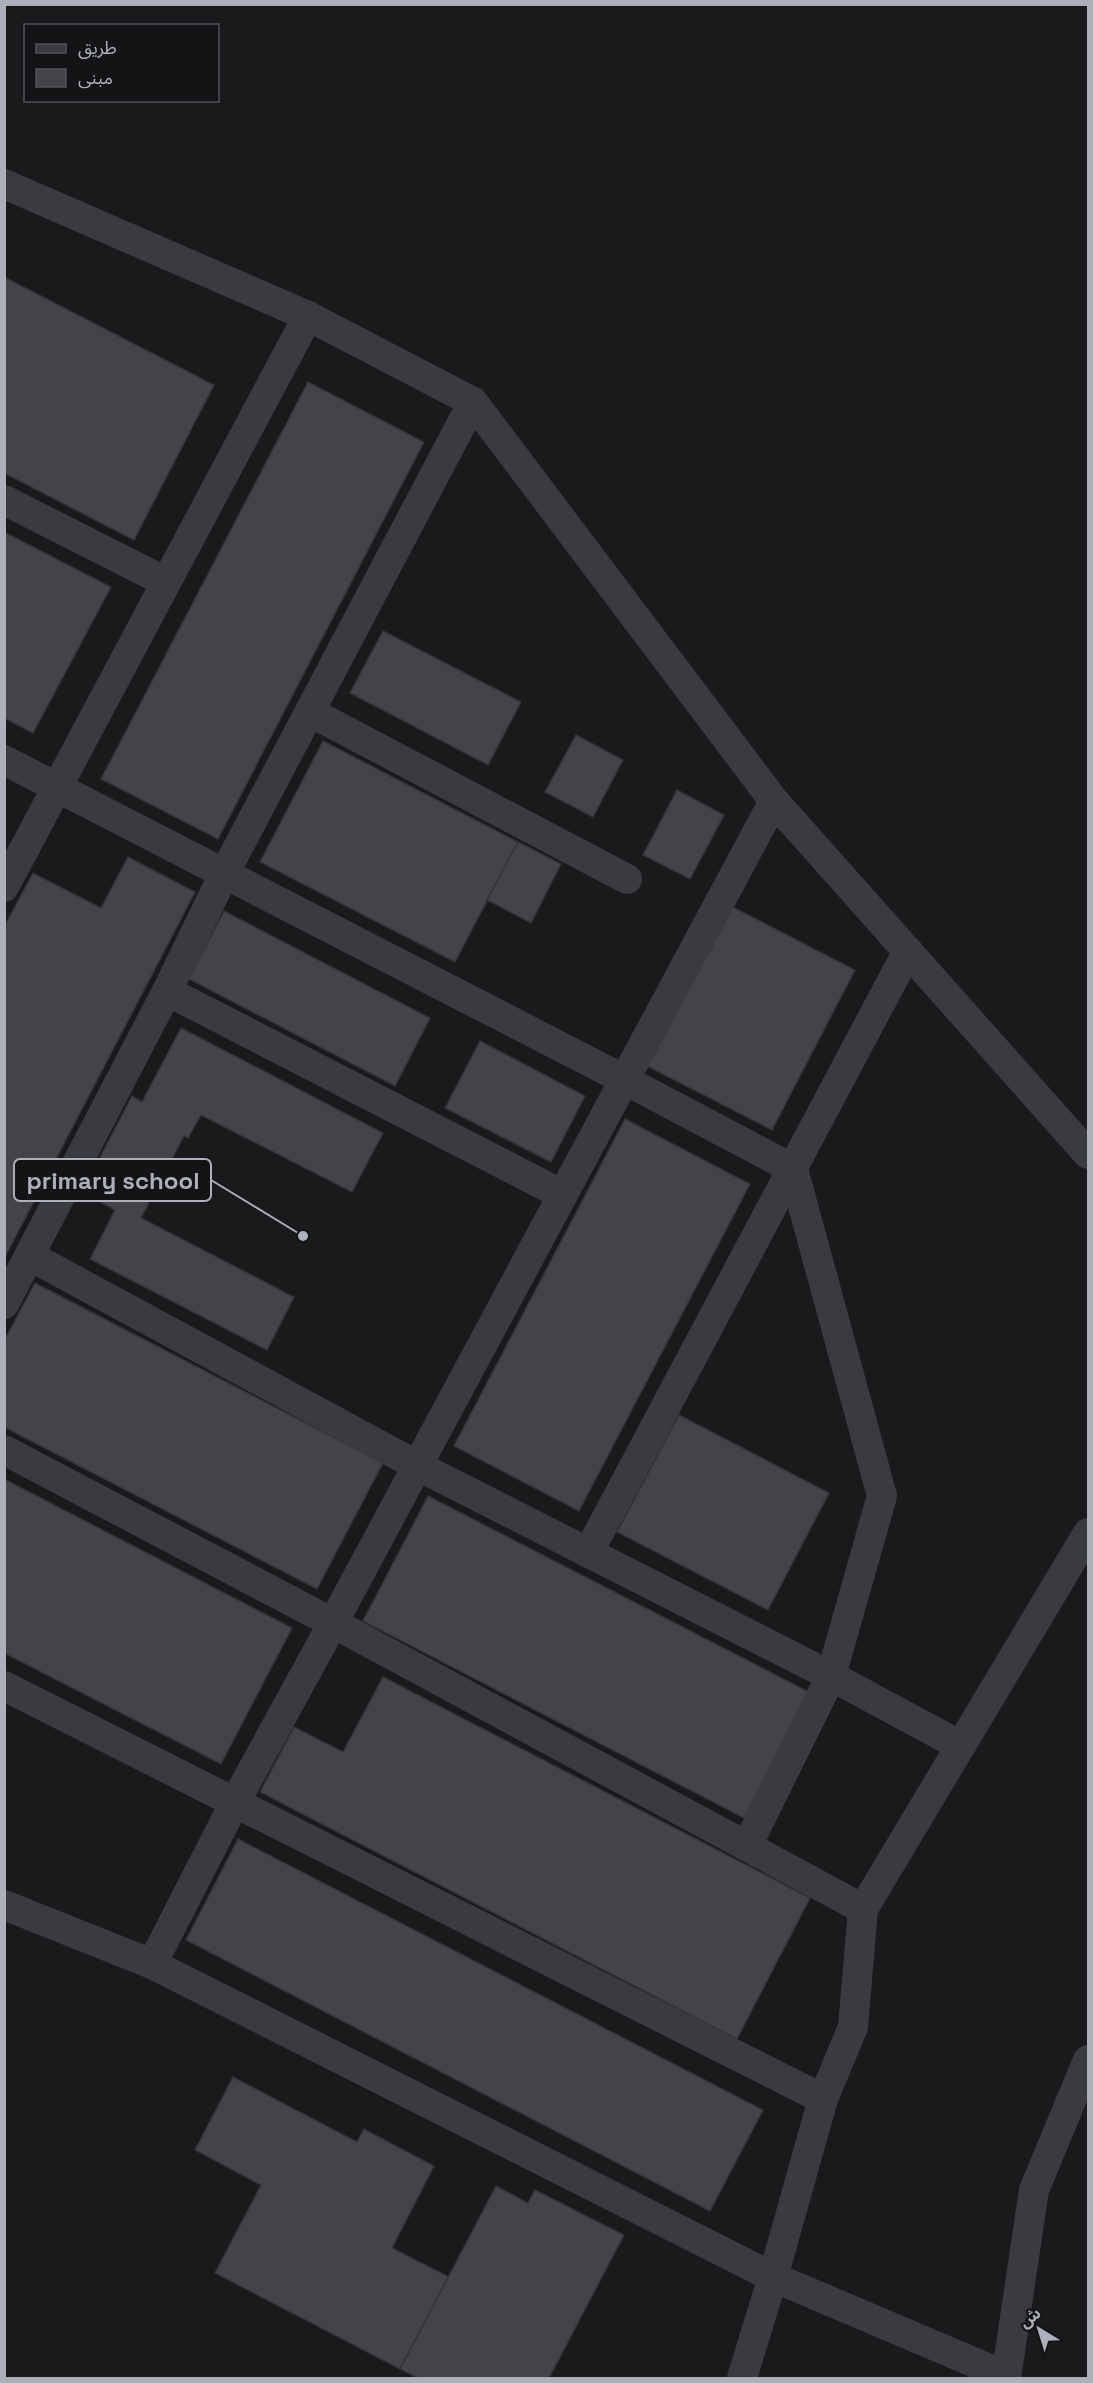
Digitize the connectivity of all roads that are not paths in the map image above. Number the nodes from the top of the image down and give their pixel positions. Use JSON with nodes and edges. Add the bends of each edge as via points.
{"nodes":[{"id":1,"x":4,"y":184,"type":"edge"},
{"id":2,"x":308,"y":316,"type":"junction"},
{"id":3,"x":473,"y":402,"type":"junction"},
{"id":4,"x":4,"y":500,"type":"edge"},
{"id":5,"x":166,"y":582,"type":"junction"},
{"id":6,"x":310,"y":712,"type":"junction"},
{"id":7,"x":4,"y":760,"type":"edge"},
{"id":8,"x":57,"y":788,"type":"junction"},
{"id":9,"x":774,"y":801,"type":"junction"},
{"id":10,"x":224,"y":874,"type":"junction"},
{"id":11,"x":627,"y":879,"type":"dead end"},
{"id":12,"x":4,"y":886,"type":"edge"},
{"id":13,"x":908,"y":951,"type":"junction"},
{"id":14,"x":167,"y":991,"type":"junction"},
{"id":15,"x":625,"y":1080,"type":"junction"},
{"id":16,"x":1089,"y":1154,"type":"edge"},
{"id":17,"x":793,"y":1169,"type":"junction"},
{"id":18,"x":563,"y":1194,"type":"junction"},
{"id":19,"x":30,"y":1256,"type":"junction"},
{"id":20,"x":4,"y":1304,"type":"edge"},
{"id":21,"x":4,"y":1450,"type":"edge"},
{"id":22,"x":418,"y":1466,"type":"junction"},
{"id":23,"x":1089,"y":1533,"type":"edge"},
{"id":24,"x":588,"y":1553,"type":"junction"},
{"id":25,"x":333,"y":1623,"type":"junction"},
{"id":26,"x":831,"y":1676,"type":"junction"},
{"id":27,"x":4,"y":1686,"type":"edge"},
{"id":28,"x":961,"y":1746,"type":"junction"},
{"id":29,"x":235,"y":1802,"type":"junction"},
{"id":30,"x":747,"y":1846,"type":"junction"},
{"id":31,"x":4,"y":1905,"type":"edge"},
{"id":32,"x":863,"y":1909,"type":"junction"},
{"id":33,"x":152,"y":1964,"type":"junction"},
{"id":34,"x":1089,"y":2060,"type":"edge"},
{"id":35,"x":823,"y":2099,"type":"junction"},
{"id":36,"x":773,"y":2277,"type":"junction"},
{"id":37,"x":1006,"y":2377,"type":"edge"},
{"id":38,"x":742,"y":2379,"type":"edge"}],
"edges":[{"from":1,"to":2,"type":"street"},
{"from":2,"to":3,"type":"street"},
{"from":2,"to":5,"type":"street"},
{"from":3,"to":6,"type":"street"},
{"from":3,"to":9,"type":"street"},
{"from":4,"to":5,"type":"street"},
{"from":5,"to":8,"type":"street"},
{"from":6,"to":10,"type":"street"},
{"from":6,"to":11,"type":"street"},
{"from":7,"to":8,"type":"street"},
{"from":8,"to":10,"type":"street"},
{"from":8,"to":12,"type":"street"},
{"from":9,"to":13,"type":"street"},
{"from":9,"to":15,"type":"street"},
{"from":10,"to":14,"type":"street"},
{"from":10,"to":15,"type":"street"},
{"from":13,"to":16,"type":"street"},
{"from":13,"to":17,"type":"street"},
{"from":14,"to":18,"type":"street"},
{"from":14,"to":19,"type":"street"},
{"from":15,"to":17,"type":"street"},
{"from":15,"to":18,"type":"street"},
{"from":17,"to":24,"type":"street"},
{"from":17,"to":26,"type":"street","via":[[882,1496]]},
{"from":18,"to":22,"type":"street"},
{"from":19,"to":20,"type":"street"},
{"from":19,"to":22,"type":"street"},
{"from":21,"to":25,"type":"street"},
{"from":22,"to":24,"type":"street"},
{"from":22,"to":25,"type":"street"},
{"from":23,"to":28,"type":"street"},
{"from":24,"to":26,"type":"street"},
{"from":25,"to":29,"type":"street"},
{"from":25,"to":30,"type":"street"},
{"from":26,"to":28,"type":"street"},
{"from":26,"to":30,"type":"street"},
{"from":27,"to":29,"type":"street"},
{"from":28,"to":32,"type":"street"},
{"from":29,"to":33,"type":"street"},
{"from":29,"to":35,"type":"street"},
{"from":30,"to":32,"type":"street"},
{"from":31,"to":33,"type":"street"},
{"from":32,"to":35,"type":"street","via":[[853,2027]]},
{"from":33,"to":36,"type":"street"},
{"from":34,"to":37,"type":"street","via":[[1034,2190]]},
{"from":35,"to":36,"type":"street"},
{"from":36,"to":37,"type":"street"},
{"from":36,"to":38,"type":"street"}]}
